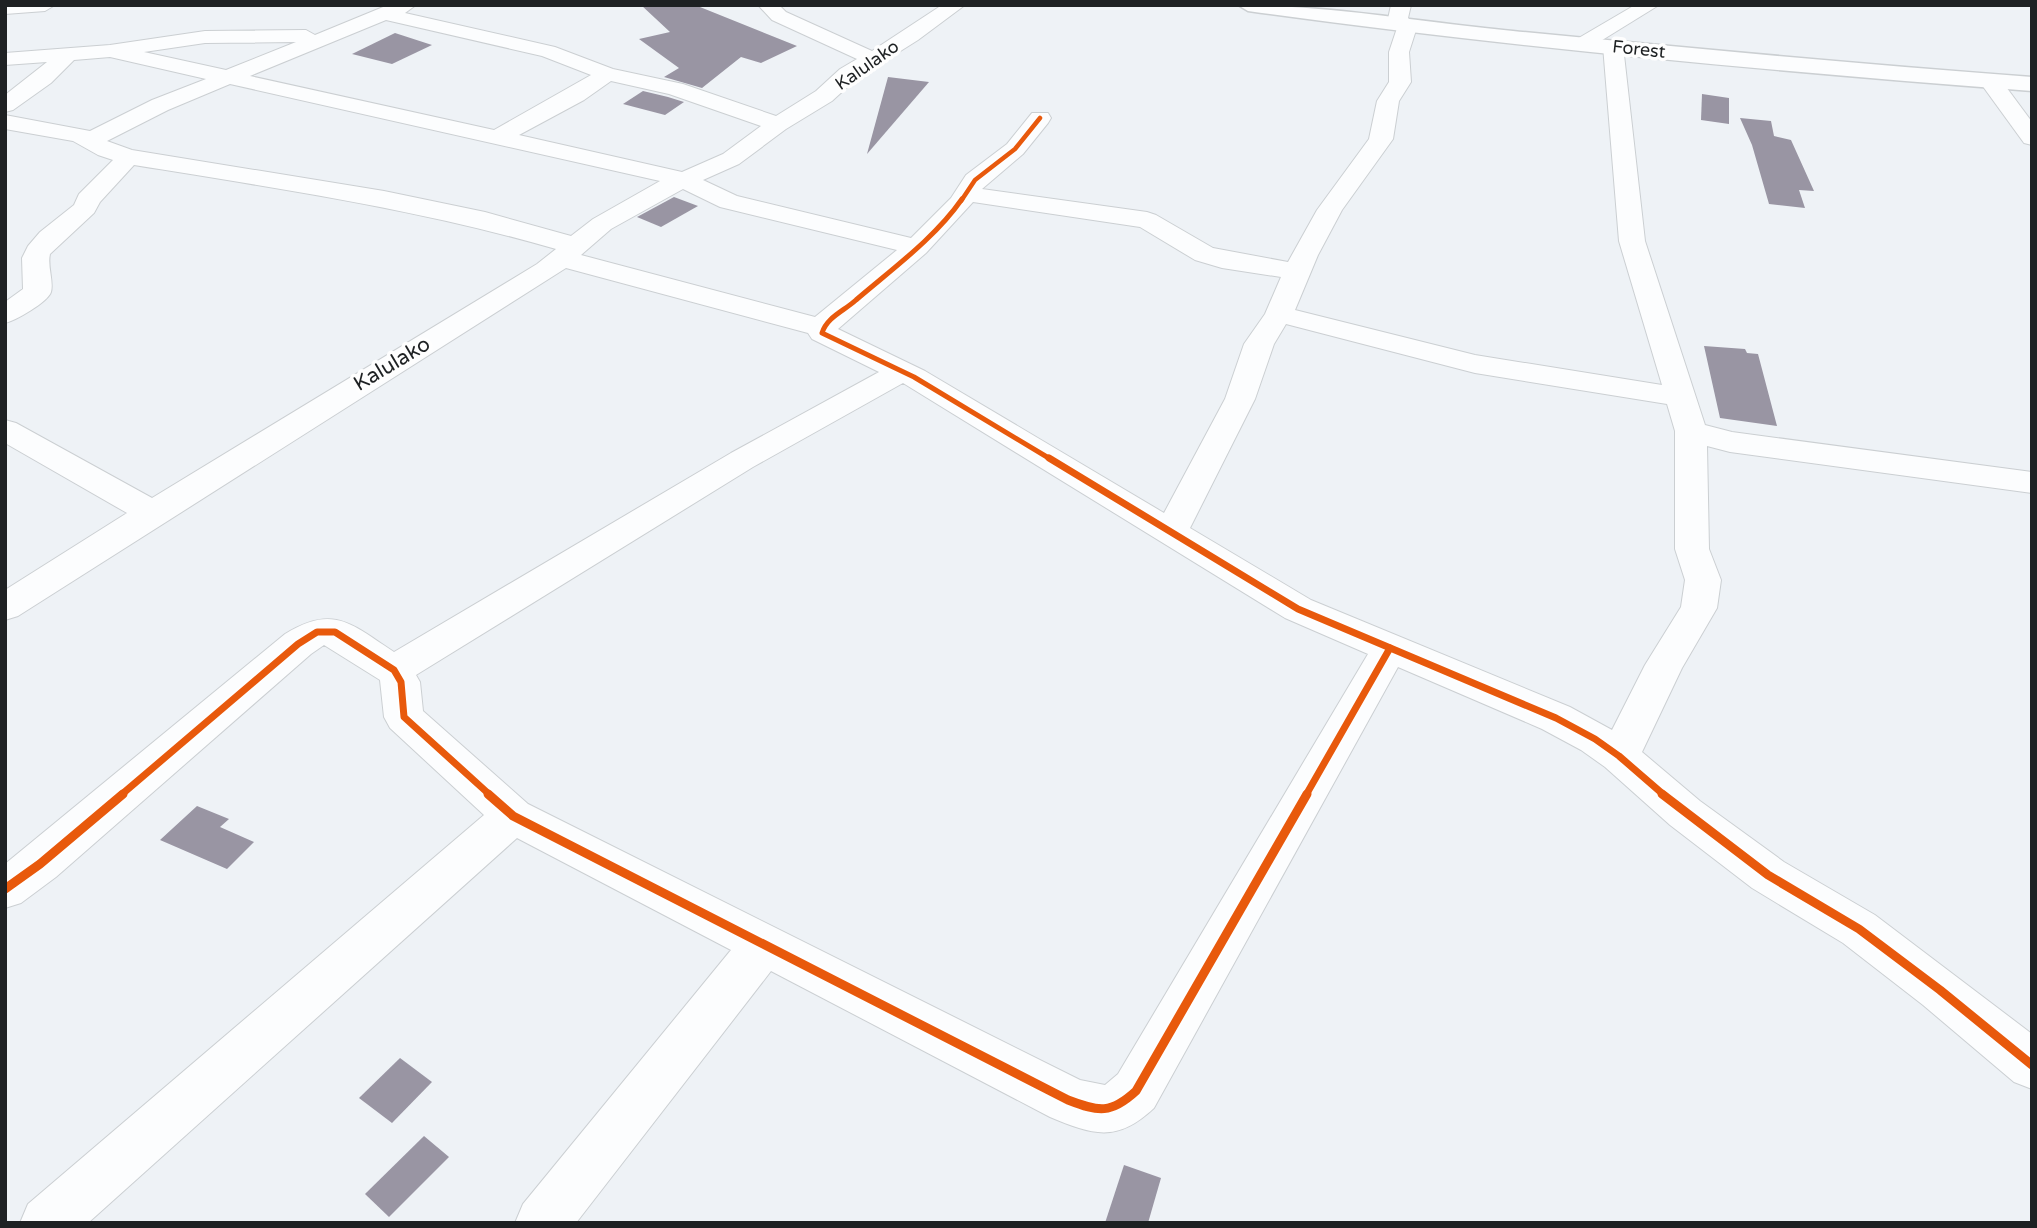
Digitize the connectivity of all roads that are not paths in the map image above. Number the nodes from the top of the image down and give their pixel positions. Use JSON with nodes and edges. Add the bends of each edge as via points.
{"nodes":[{"id":1,"x":45,"y":5,"type":"edge"},
{"id":2,"x":406,"y":5,"type":"edge"},
{"id":3,"x":768,"y":5,"type":"edge"},
{"id":4,"x":955,"y":5,"type":"edge"},
{"id":5,"x":1248,"y":5,"type":"edge"},
{"id":6,"x":1649,"y":5,"type":"edge"},
{"id":7,"x":5,"y":8,"type":"edge"},
{"id":8,"x":385,"y":14,"type":"junction"},
{"id":9,"x":1404,"y":16,"type":"edge"},
{"id":10,"x":345,"y":31,"type":"junction"},
{"id":11,"x":1599,"y":44,"type":"junction"},
{"id":12,"x":110,"y":51,"type":"junction"},
{"id":13,"x":68,"y":54,"type":"junction"},
{"id":14,"x":872,"y":58,"type":"junction"},
{"id":15,"x":5,"y":59,"type":"edge"},
{"id":16,"x":607,"y":74,"type":"junction"},
{"id":17,"x":230,"y":78,"type":"junction"},
{"id":18,"x":1990,"y":81,"type":"junction"},
{"id":19,"x":2032,"y":83,"type":"edge"},
{"id":20,"x":5,"y":105,"type":"edge"},
{"id":21,"x":1040,"y":118,"type":"dead end"},
{"id":22,"x":5,"y":122,"type":"edge"},
{"id":23,"x":778,"y":124,"type":"junction"},
{"id":24,"x":497,"y":138,"type":"junction"},
{"id":25,"x":2032,"y":138,"type":"edge"},
{"id":26,"x":90,"y":140,"type":"junction"},
{"id":27,"x":128,"y":157,"type":"junction"},
{"id":28,"x":687,"y":180,"type":"junction"},
{"id":29,"x":966,"y":194,"type":"junction"},
{"id":30,"x":917,"y":247,"type":"junction"},
{"id":31,"x":569,"y":252,"type":"junction"},
{"id":32,"x":1298,"y":272,"type":"junction"},
{"id":33,"x":1279,"y":314,"type":"junction"},
{"id":34,"x":5,"y":315,"type":"edge"},
{"id":35,"x":822,"y":328,"type":"junction"},
{"id":36,"x":902,"y":371,"type":"junction"},
{"id":37,"x":1681,"y":397,"type":"junction"},
{"id":38,"x":5,"y":430,"type":"edge"},
{"id":39,"x":1691,"y":431,"type":"junction"},
{"id":40,"x":2032,"y":483,"type":"edge"},
{"id":41,"x":152,"y":513,"type":"junction"},
{"id":42,"x":1172,"y":531,"type":"junction"},
{"id":43,"x":5,"y":607,"type":"edge"},
{"id":44,"x":1390,"y":648,"type":"junction"},
{"id":45,"x":394,"y":670,"type":"junction"},
{"id":46,"x":1619,"y":756,"type":"junction"},
{"id":47,"x":513,"y":817,"type":"junction"},
{"id":48,"x":5,"y":889,"type":"edge"},
{"id":49,"x":764,"y":944,"type":"junction"},
{"id":50,"x":2032,"y":1065,"type":"edge"},
{"id":51,"x":47,"y":1223,"type":"edge"},
{"id":52,"x":542,"y":1223,"type":"edge"}],
"edges":[{"from":1,"to":7,"type":"street"},
{"from":2,"to":8,"type":"street"},
{"from":3,"to":14,"type":"street","via":[[779,16]]},
{"from":4,"to":14,"type":"street","name":"Kalulako"},
{"from":5,"to":9,"type":"street","name":"Forest"},
{"from":6,"to":11,"type":"street"},
{"from":8,"to":10,"type":"street"},
{"from":8,"to":16,"type":"street","via":[[548,51]]},
{"from":9,"to":11,"type":"street","name":"Forest"},
{"from":9,"to":32,"type":"street","via":[[1400,82],[1388,101],[1381,139],[1330,210]]},
{"from":10,"to":12,"type":"street","via":[[205,37]]},
{"from":10,"to":17,"type":"street"},
{"from":11,"to":18,"type":"street","name":"Forest"},
{"from":11,"to":37,"type":"street","via":[[1632,241]]},
{"from":12,"to":13,"type":"street"},
{"from":12,"to":17,"type":"street"},
{"from":13,"to":15,"type":"street"},
{"from":13,"to":20,"type":"street"},
{"from":14,"to":23,"type":"street","name":"Kalulako","via":[[824,96]]},
{"from":16,"to":23,"type":"street","via":[[675,89]]},
{"from":16,"to":24,"type":"street"},
{"from":17,"to":24,"type":"street"},
{"from":17,"to":26,"type":"street","via":[[160,105]]},
{"from":18,"to":19,"type":"street","name":"Forest"},
{"from":18,"to":25,"type":"street"},
{"from":21,"to":29,"type":"street","via":[[1015,149],[975,180]]},
{"from":22,"to":26,"type":"street"},
{"from":23,"to":28,"type":"street","name":"Kalulako","via":[[731,159]]},
{"from":24,"to":28,"type":"street"},
{"from":26,"to":27,"type":"street"},
{"from":27,"to":31,"type":"street","via":[[384,198],[485,220]]},
{"from":27,"to":34,"type":"street","via":[[88,198],[79,214],[37,252],[37,292]]},
{"from":28,"to":30,"type":"street","via":[[729,202]]},
{"from":28,"to":31,"type":"street","name":"Kalulako","via":[[621,212]]},
{"from":29,"to":30,"type":"street"},
{"from":29,"to":32,"type":"street","via":[[1147,220],[1204,254]]},
{"from":30,"to":35,"type":"street"},
{"from":31,"to":35,"type":"street"},
{"from":31,"to":41,"type":"street","name":"Kalulako","via":[[547,270]]},
{"from":32,"to":33,"type":"street"},
{"from":33,"to":37,"type":"street","via":[[1475,365]]},
{"from":33,"to":42,"type":"street","via":[[1259,344],[1240,399]]},
{"from":35,"to":36,"type":"street","via":[[828,337]]},
{"from":36,"to":42,"type":"street"},
{"from":36,"to":45,"type":"street","via":[[742,460]]},
{"from":37,"to":39,"type":"street"},
{"from":38,"to":41,"type":"street"},
{"from":39,"to":40,"type":"street","via":[[1730,442]]},
{"from":39,"to":46,"type":"street","via":[[1692,549],[1703,580],[1699,608],[1664,665]]},
{"from":41,"to":43,"type":"street","name":"Kalulako"},
{"from":42,"to":44,"type":"street","via":[[1298,609]]},
{"from":44,"to":46,"type":"street","via":[[1556,718]]},
{"from":44,"to":49,"type":"street","via":[[1136,1091],[1121,1107],[1099,1111],[1068,1100]]},
{"from":45,"to":47,"type":"street","via":[[401,682],[404,717]]},
{"from":45,"to":48,"type":"street","via":[[335,632],[317,632]]},
{"from":46,"to":50,"type":"street","via":[[1731,848],[1859,929]]},
{"from":47,"to":49,"type":"street"},
{"from":47,"to":51,"type":"street"},
{"from":49,"to":52,"type":"street"}]}
